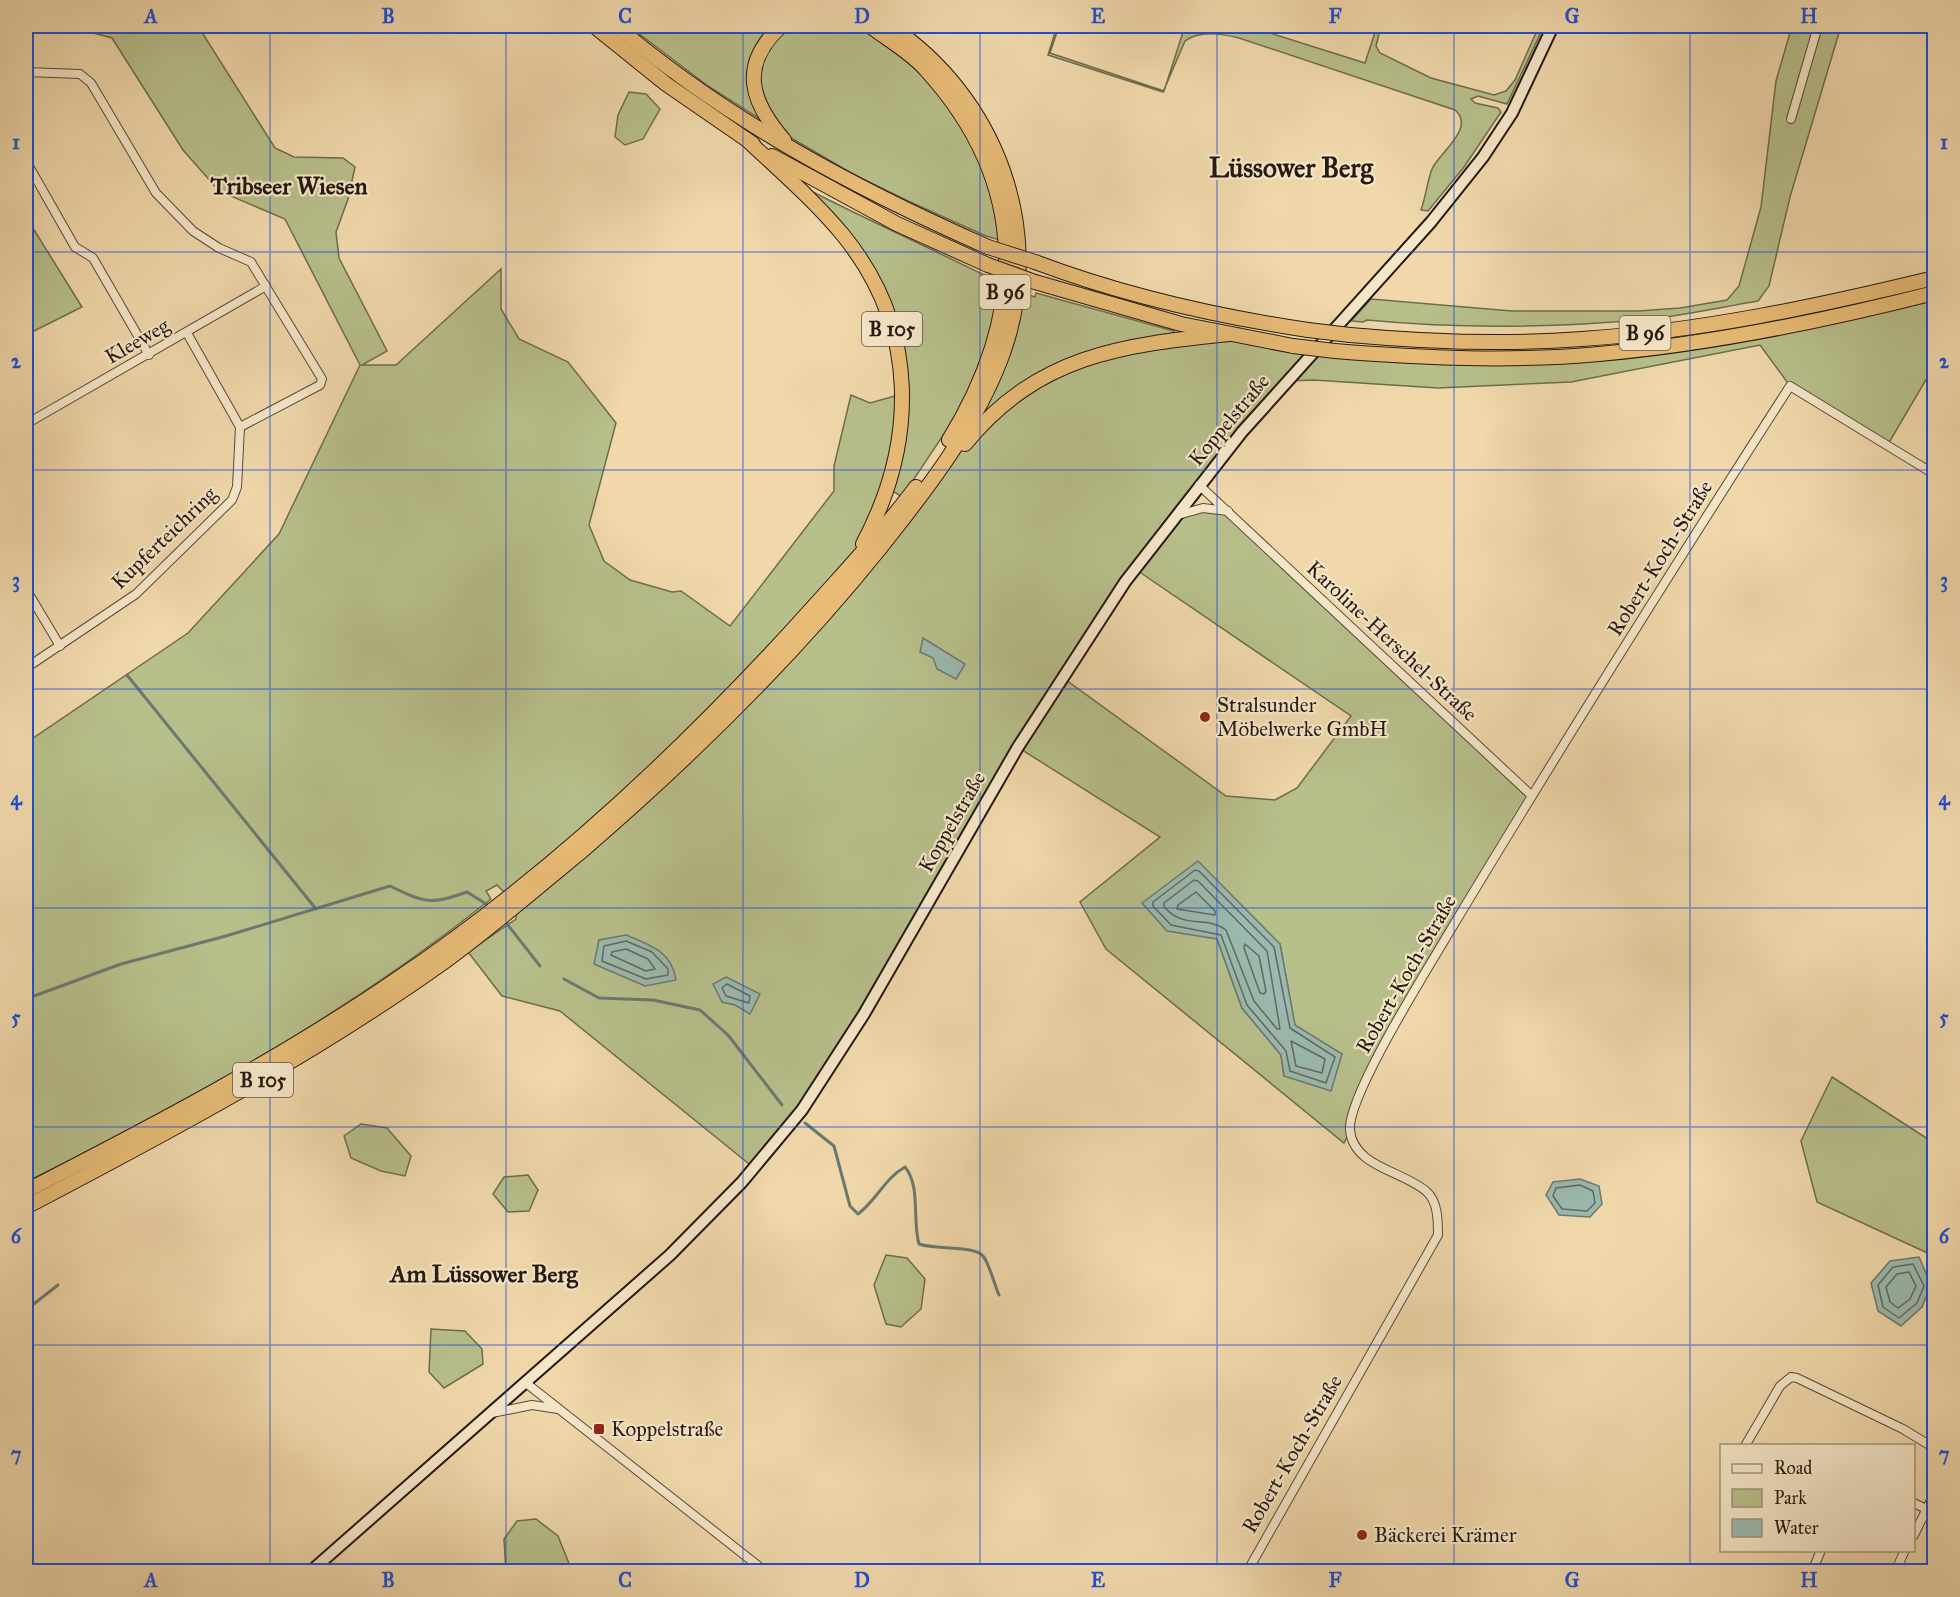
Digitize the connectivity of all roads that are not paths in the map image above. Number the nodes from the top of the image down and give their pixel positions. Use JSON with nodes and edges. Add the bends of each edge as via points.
{"nodes":[{"id":1,"x":594,"y":26,"type":"edge"},
{"id":2,"x":616,"y":26,"type":"edge"},
{"id":3,"x":781,"y":26,"type":"edge"},
{"id":4,"x":870,"y":26,"type":"edge"},
{"id":5,"x":890,"y":26,"type":"edge"},
{"id":6,"x":1553,"y":26,"type":"edge"},
{"id":7,"x":1818,"y":26,"type":"edge"},
{"id":8,"x":26,"y":72,"type":"edge"},
{"id":9,"x":1791,"y":119,"type":"dead end"},
{"id":10,"x":746,"y":139,"type":"junction"},
{"id":11,"x":793,"y":151,"type":"junction"},
{"id":12,"x":26,"y":161,"type":"edge"},
{"id":13,"x":1935,"y":278,"type":"edge"},
{"id":14,"x":266,"y":286,"type":"junction"},
{"id":15,"x":1935,"y":293,"type":"edge"},
{"id":16,"x":186,"y":333,"type":"junction"},
{"id":17,"x":1228,"y":334,"type":"junction"},
{"id":18,"x":149,"y":355,"type":"junction"},
{"id":19,"x":26,"y":424,"type":"edge"},
{"id":20,"x":240,"y":427,"type":"junction"},
{"id":21,"x":1935,"y":474,"type":"edge"},
{"id":22,"x":1199,"y":485,"type":"junction"},
{"id":23,"x":920,"y":496,"type":"junction"},
{"id":24,"x":1229,"y":512,"type":"junction"},
{"id":25,"x":1175,"y":516,"type":"junction"},
{"id":26,"x":853,"y":562,"type":"junction"},
{"id":27,"x":26,"y":589,"type":"edge"},
{"id":28,"x":60,"y":645,"type":"junction"},
{"id":29,"x":26,"y":668,"type":"edge"},
{"id":30,"x":1531,"y":795,"type":"junction"},
{"id":31,"x":512,"y":903,"type":"junction"},
{"id":32,"x":483,"y":925,"type":"junction"},
{"id":33,"x":26,"y":1191,"type":"edge"},
{"id":34,"x":26,"y":1206,"type":"edge"},
{"id":35,"x":526,"y":1383,"type":"junction"},
{"id":36,"x":559,"y":1409,"type":"junction"},
{"id":37,"x":492,"y":1413,"type":"junction"},
{"id":38,"x":1746,"y":1444,"type":"edge"},
{"id":39,"x":1933,"y":1447,"type":"edge"},
{"id":40,"x":1935,"y":1494,"type":"edge"},
{"id":41,"x":1915,"y":1504,"type":"edge"},
{"id":42,"x":1926,"y":1509,"type":"junction"},
{"id":43,"x":1915,"y":1532,"type":"edge"},
{"id":44,"x":1821,"y":1552,"type":"edge"},
{"id":45,"x":1905,"y":1552,"type":"edge"},
{"id":46,"x":310,"y":1572,"type":"edge"},
{"id":47,"x":766,"y":1572,"type":"edge"},
{"id":48,"x":1246,"y":1572,"type":"edge"},
{"id":49,"x":1812,"y":1572,"type":"edge"},
{"id":50,"x":1895,"y":1572,"type":"edge"}],
"edges":[{"from":1,"to":10,"type":"highway","number":"B 96","via":[[666,84]]},
{"from":2,"to":11,"type":"highway","number":"B 96","via":[[674,72]]},
{"from":3,"to":11,"type":"highway","number":"B 96","via":[[761,49],[755,63],[755,93],[766,119]]},
{"from":4,"to":26,"type":"highway","number":"B 96","via":[[926,69],[963,115],[996,186],[1006,235],[1007,264],[1001,322],[972,399],[931,467]]},
{"from":5,"to":23,"type":"highway","number":"B 96","via":[[913,41],[946,73],[980,119],[1003,167],[1018,235],[1020,268],[1004,351],[978,410]]},
{"from":6,"to":22,"type":"street","name":"Koppelstraße","via":[[1512,113],[1484,157]]},
{"from":7,"to":9,"type":"street"},
{"from":8,"to":14,"type":"street","via":[[80,74],[91,84],[156,193],[173,213],[219,248],[251,262]]},
{"from":10,"to":17,"type":"highway","number":"B 96","bridge":true,"via":[[846,197],[988,265],[1117,307]]},
{"from":10,"to":26,"type":"highway","number":"B 105","via":[[844,237],[876,288],[893,332],[902,394],[900,441],[879,513]]},
{"from":11,"to":13,"type":"highway","number":"B 96","bridge":true,"via":[[852,184],[988,247],[1093,284],[1233,319],[1350,335],[1520,342],[1647,333],[1748,318]]},
{"from":12,"to":18,"type":"street","via":[[75,247],[93,258]]},
{"from":14,"to":16,"type":"street","name":"Kleeweg"},
{"from":14,"to":20,"type":"street","via":[[322,379],[320,385]]},
{"from":15,"to":17,"type":"highway","number":"B 96","bridge":true,"via":[[1714,341],[1597,355],[1466,358],[1335,351]]},
{"from":16,"to":18,"type":"street","name":"Kleeweg"},
{"from":16,"to":20,"type":"street"},
{"from":17,"to":23,"type":"highway","number":"B 96","via":[[1126,346],[1058,369],[1024,389],[987,419]]},
{"from":18,"to":19,"type":"street","name":"Kleeweg"},
{"from":20,"to":28,"type":"street","name":"Kupferteichring","via":[[237,487],[232,500],[136,594]]},
{"from":21,"to":30,"type":"street","name":"Robert-Koch-Straße","via":[[1790,386]]},
{"from":22,"to":24,"type":"street","name":"Karoline-Herschel-Straße"},
{"from":22,"to":25,"type":"street","name":"Koppelstraße"},
{"from":23,"to":31,"type":"highway","number":"B 105","via":[[818,621],[714,732],[618,820]]},
{"from":24,"to":25,"type":"street","via":[[1203,508]]},
{"from":24,"to":30,"type":"street","name":"Karoline-Herschel-Straße"},
{"from":25,"to":35,"type":"street","name":"Koppelstraße","via":[[1061,677],[864,1014],[802,1110],[742,1182],[678,1246]]},
{"from":26,"to":31,"type":"highway","number":"B 105","via":[[714,713]]},
{"from":27,"to":28,"type":"street"},
{"from":28,"to":29,"type":"street","name":"Kupferteichring"},
{"from":30,"to":48,"type":"street","name":"Robert-Koch-Straße","via":[[1414,991],[1352,1108],[1350,1131],[1356,1146],[1365,1158],[1427,1192],[1438,1218],[1438,1235]]},
{"from":31,"to":32,"type":"highway","number":"B 105"},
{"from":32,"to":33,"type":"highway","number":"B 105","via":[[262,1065]]},
{"from":32,"to":34,"type":"highway","number":"B 105","via":[[355,1023],[264,1079]]},
{"from":35,"to":36,"type":"street"},
{"from":35,"to":37,"type":"street","name":"Koppelstraße"},
{"from":36,"to":37,"type":"street","via":[[532,1405]]},
{"from":36,"to":47,"type":"street"},
{"from":37,"to":46,"type":"street","name":"Koppelstraße","via":[[391,1497]]},
{"from":38,"to":39,"type":"street","via":[[1780,1386],[1791,1377]]},
{"from":40,"to":42,"type":"street"},
{"from":41,"to":42,"type":"street"},
{"from":42,"to":43,"type":"street"},
{"from":44,"to":49,"type":"street"},
{"from":45,"to":50,"type":"street"}]}
